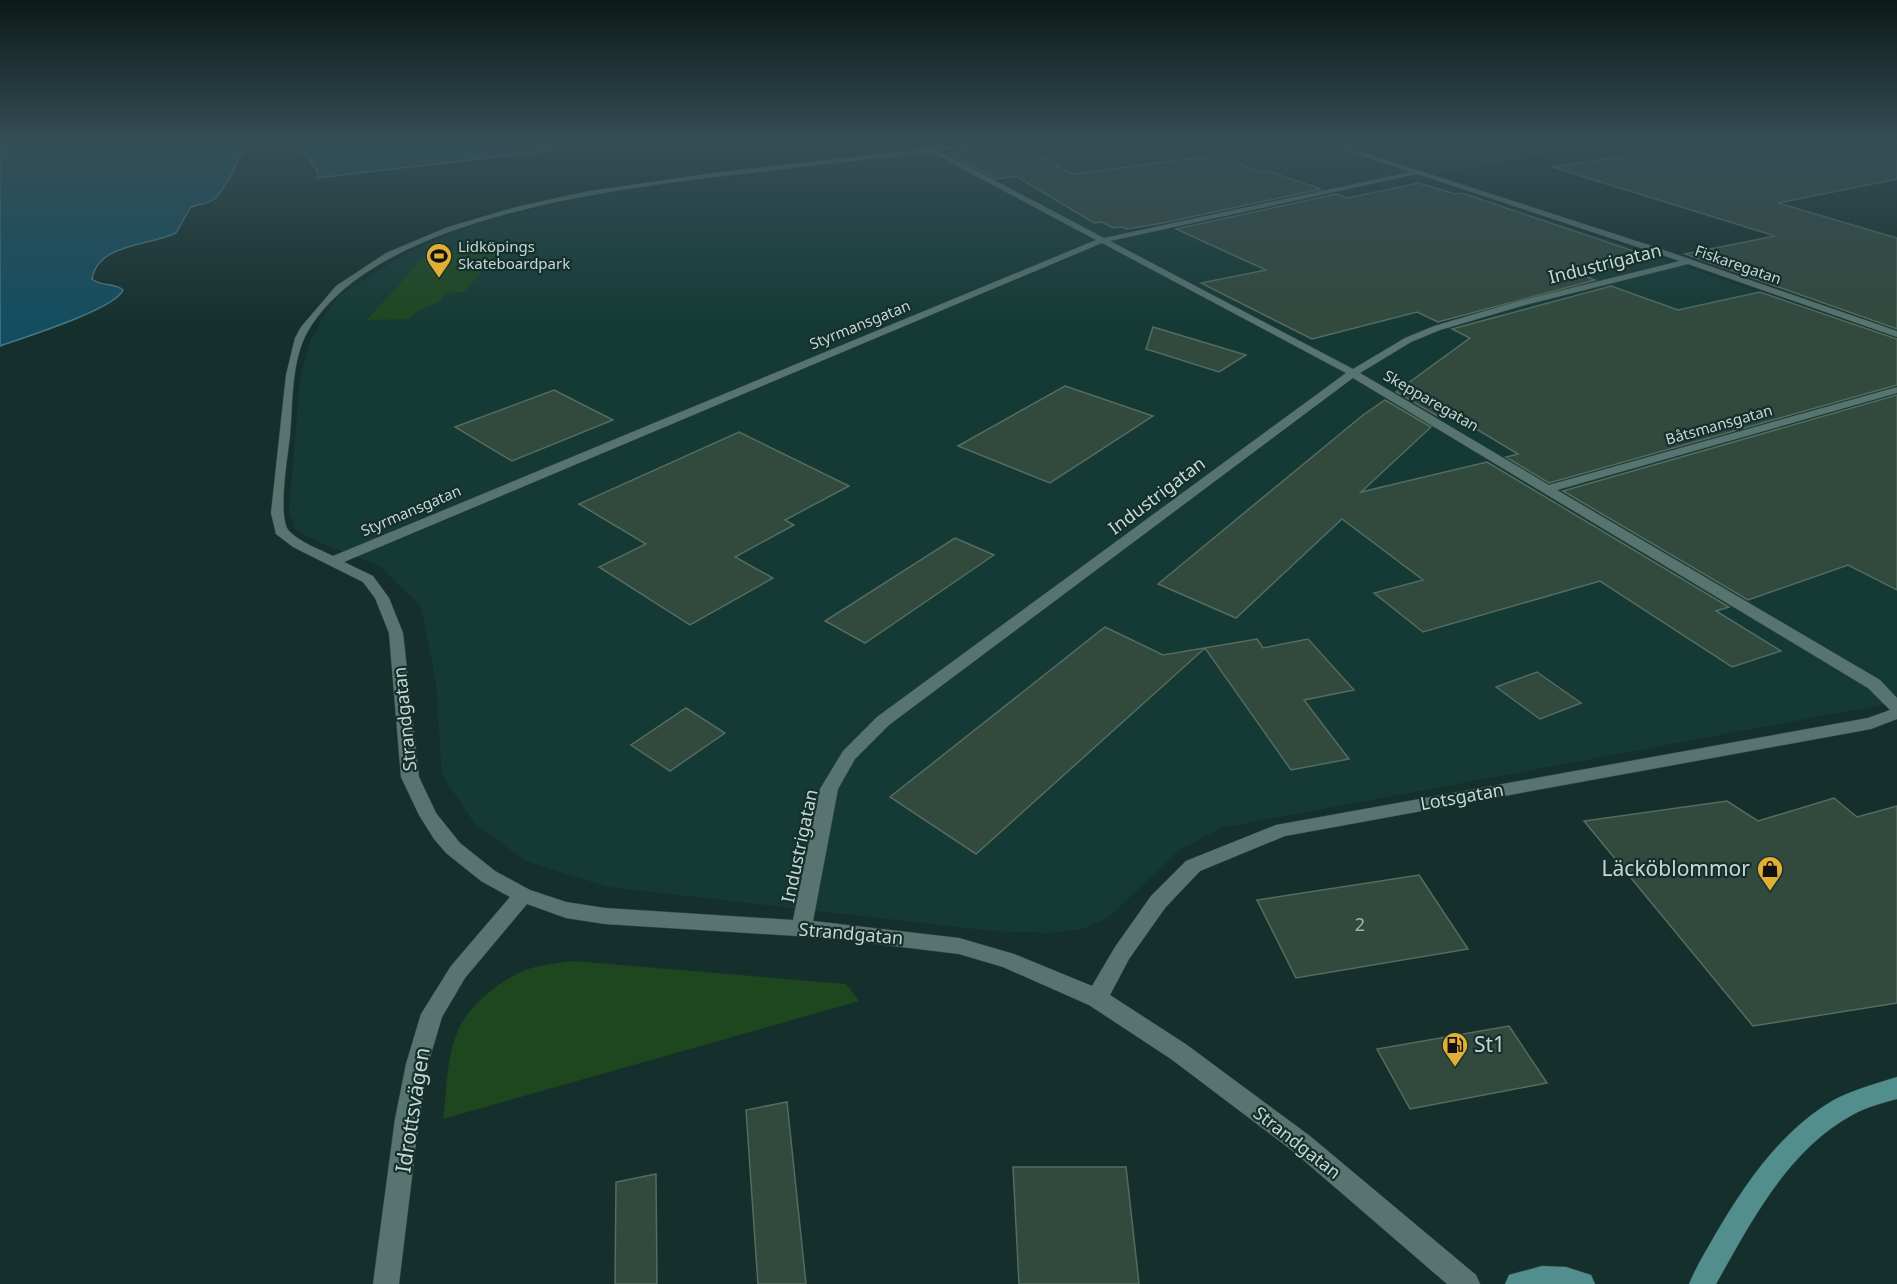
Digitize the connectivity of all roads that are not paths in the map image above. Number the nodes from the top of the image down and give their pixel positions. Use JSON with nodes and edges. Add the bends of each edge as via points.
{"nodes":[{"id":1,"x":539,"y":204,"type":"edge"},
{"id":2,"x":1032,"y":204,"type":"edge"},
{"id":3,"x":1272,"y":204,"type":"edge"},
{"id":4,"x":1515,"y":204,"type":"edge"},
{"id":5,"x":1101,"y":241,"type":"junction"},
{"id":6,"x":1687,"y":261,"type":"junction"},
{"id":7,"x":1897,"y":333,"type":"edge"},
{"id":8,"x":1353,"y":373,"type":"junction"},
{"id":9,"x":1897,"y":390,"type":"edge"},
{"id":10,"x":1550,"y":488,"type":"junction"},
{"id":11,"x":331,"y":562,"type":"junction"},
{"id":12,"x":1897,"y":707,"type":"edge"},
{"id":13,"x":1897,"y":713,"type":"edge"},
{"id":14,"x":523,"y":895,"type":"junction"},
{"id":15,"x":801,"y":928,"type":"junction"},
{"id":16,"x":1097,"y":998,"type":"junction"},
{"id":17,"x":1897,"y":1088,"type":"edge"},
{"id":18,"x":386,"y":1284,"type":"edge"},
{"id":19,"x":1467,"y":1284,"type":"edge"},
{"id":20,"x":1518,"y":1284,"type":"edge"},
{"id":21,"x":1582,"y":1284,"type":"edge"},
{"id":22,"x":1702,"y":1284,"type":"edge"}],
"edges":[{"from":1,"to":11,"type":"street","name":"Strandgatan","via":[[447,230],[396,252],[358,273],[324,300],[303,330],[293,360],[277,513],[280,531]]},
{"from":2,"to":5,"type":"street","name":"Skepparegatan"},
{"from":3,"to":5,"type":"street","name":"Styrmansgatan"},
{"from":4,"to":6,"type":"street","name":"Fiskaregatan"},
{"from":5,"to":8,"type":"street","name":"Skepparegatan"},
{"from":5,"to":11,"type":"street","name":"Styrmansgatan"},
{"from":6,"to":7,"type":"street","name":"Fiskaregatan"},
{"from":6,"to":8,"type":"street","name":"Industrigatan","via":[[1437,328],[1408,340]]},
{"from":8,"to":10,"type":"street","name":"Skepparegatan"},
{"from":8,"to":15,"type":"street","name":"Industrigatan","via":[[883,721],[849,755],[829,789]]},
{"from":9,"to":10,"type":"street","name":"Båtsmansgatan"},
{"from":10,"to":12,"type":"street","name":"Skepparegatan","via":[[1874,684]]},
{"from":11,"to":14,"type":"street","name":"Strandgatan","via":[[369,579],[390,612],[396,633],[410,777],[428,815],[453,848],[488,876]]},
{"from":13,"to":16,"type":"street","name":"Lotsgatan","via":[[1871,723],[1282,830],[1193,866],[1158,902],[1122,953]]},
{"from":14,"to":15,"type":"street","name":"Strandgatan","via":[[605,916]]},
{"from":14,"to":18,"type":"street","name":"Idrottsvägen","via":[[458,972],[432,1014],[417,1064],[407,1119]]},
{"from":15,"to":16,"type":"street","name":"Strandgatan","via":[[959,946],[1006,960]]},
{"from":16,"to":19,"type":"street","name":"Strandgatan","via":[[1179,1052],[1302,1144]]},
{"from":17,"to":22,"type":"main road","via":[[1839,1110],[1802,1137],[1748,1205]]},
{"from":20,"to":21,"type":"main road","via":[[1536,1279]]}]}
